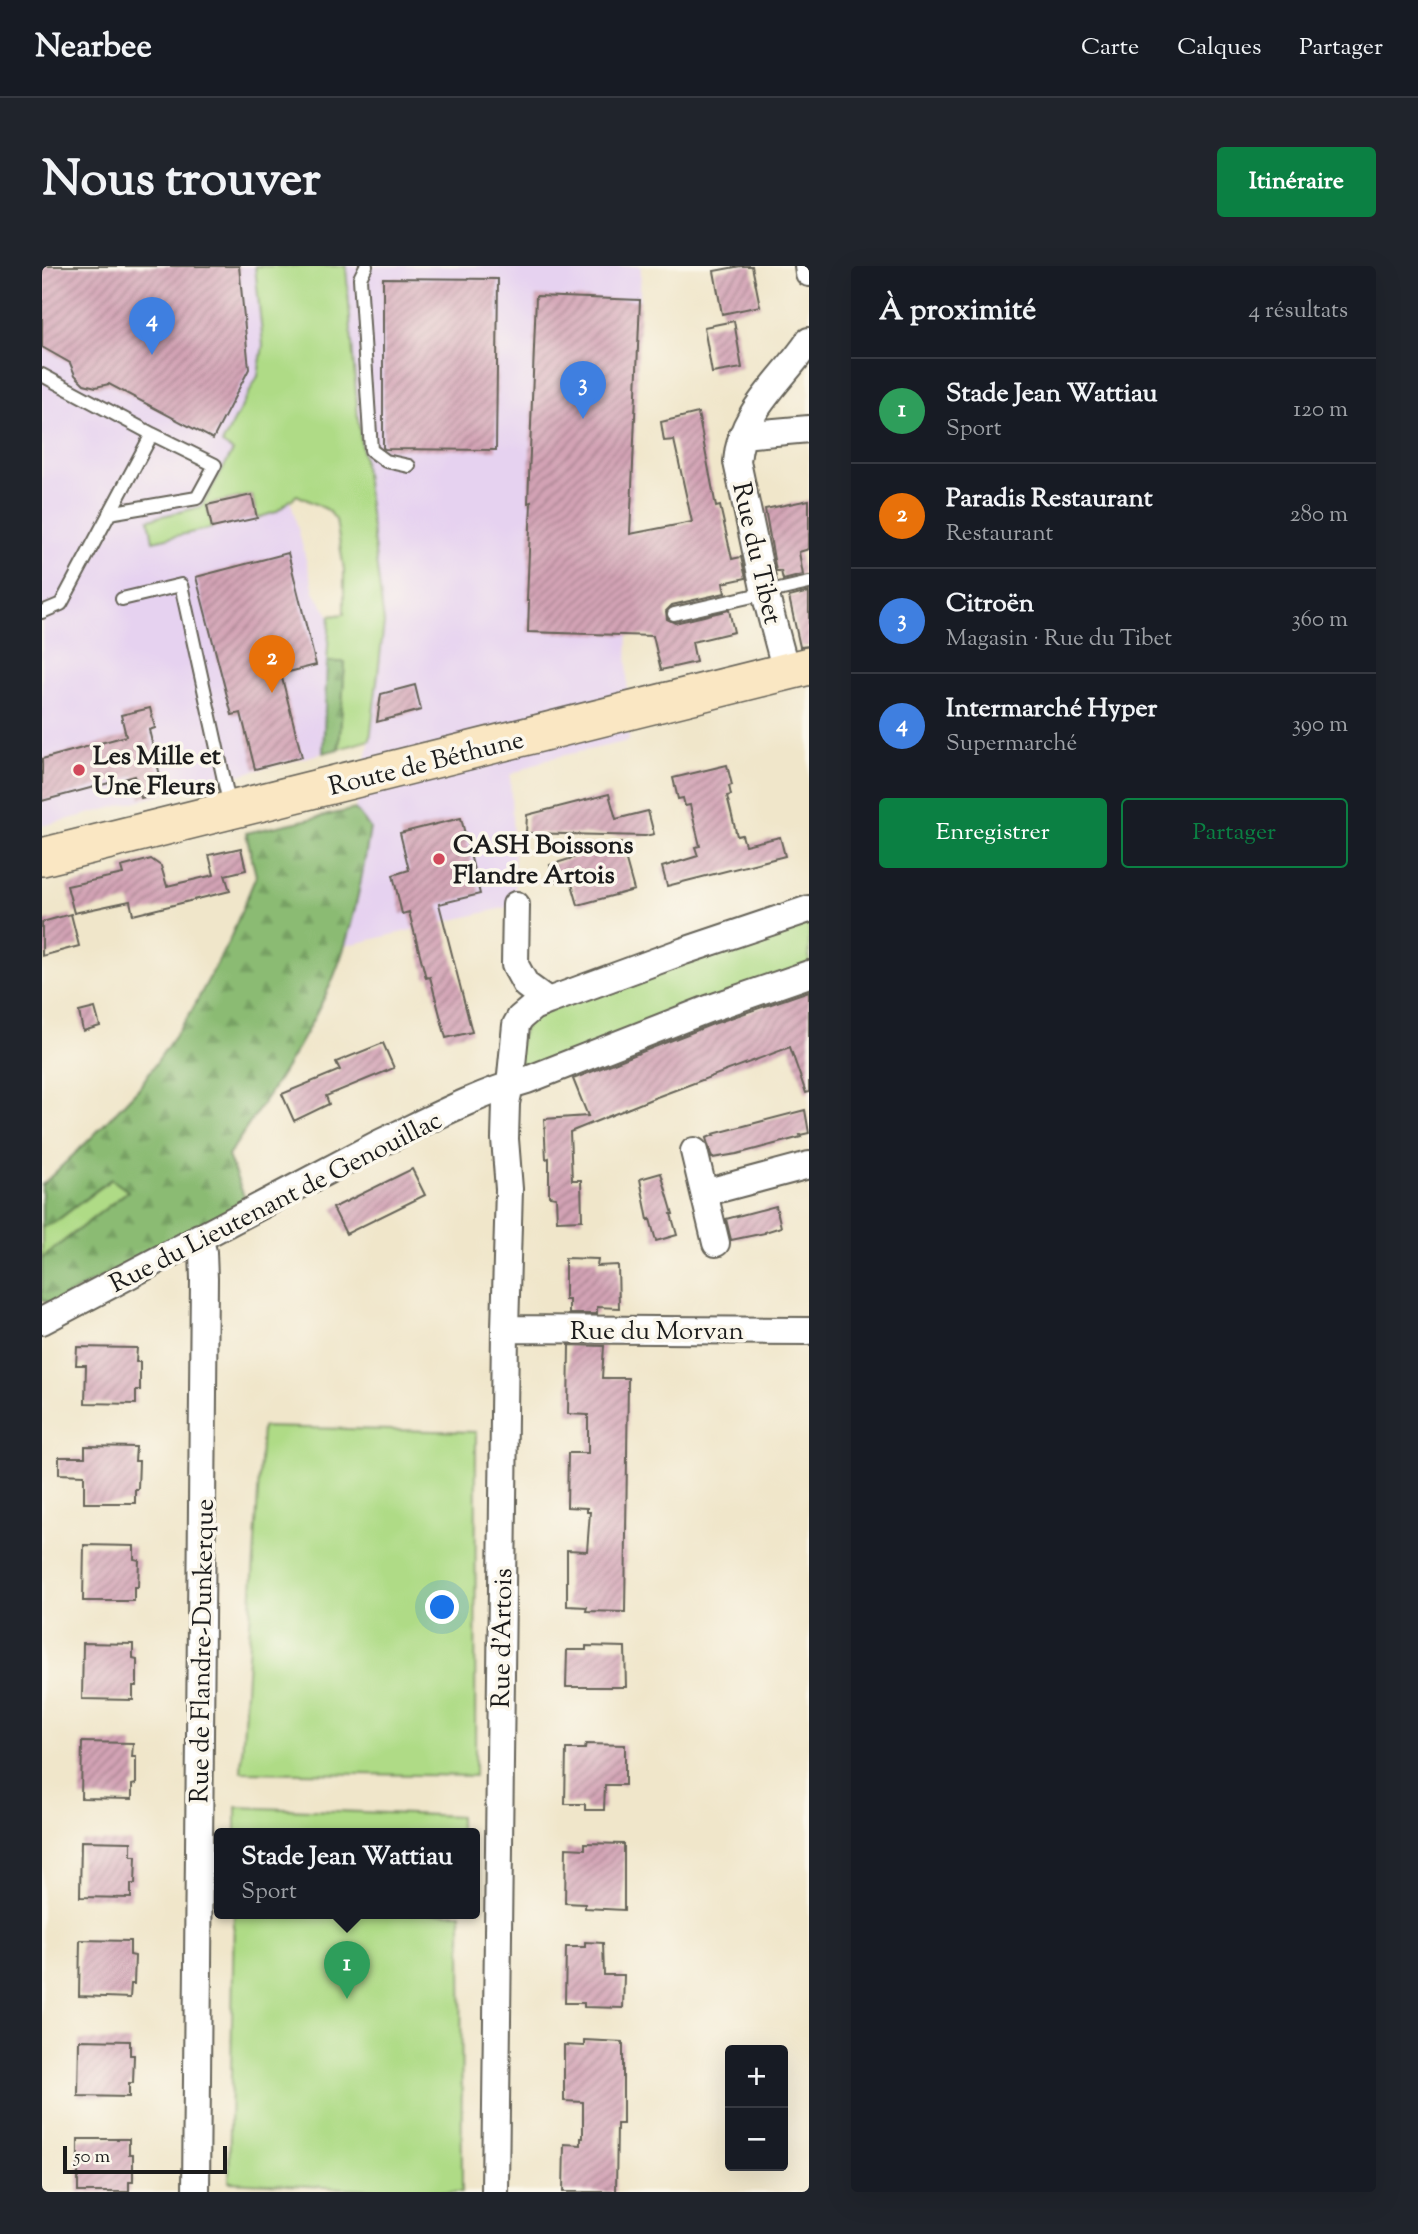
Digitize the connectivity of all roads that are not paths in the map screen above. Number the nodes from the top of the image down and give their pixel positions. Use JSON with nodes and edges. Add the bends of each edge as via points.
{"nodes":[{"id":1,"x":366,"y":266,"type":"edge"},
{"id":2,"x":808,"y":266,"type":"edge"},
{"id":3,"x":809,"y":273,"type":"edge"},
{"id":4,"x":809,"y":341,"type":"edge"},
{"id":5,"x":42,"y":375,"type":"edge"},
{"id":6,"x":809,"y":429,"type":"edge"},
{"id":7,"x":152,"y":434,"type":"junction"},
{"id":8,"x":742,"y":435,"type":"junction"},
{"id":9,"x":409,"y":466,"type":"dead end"},
{"id":10,"x":109,"y":513,"type":"junction"},
{"id":11,"x":809,"y":583,"type":"edge"},
{"id":12,"x":765,"y":593,"type":"junction"},
{"id":13,"x":122,"y":599,"type":"dead end"},
{"id":14,"x":42,"y":611,"type":"edge"},
{"id":15,"x":674,"y":614,"type":"dead end"},
{"id":16,"x":797,"y":669,"type":"edge"},
{"id":17,"x":231,"y":810,"type":"junction"},
{"id":18,"x":42,"y":857,"type":"edge"},
{"id":19,"x":516,"y":905,"type":"dead end"},
{"id":20,"x":809,"y":909,"type":"edge"},
{"id":21,"x":809,"y":974,"type":"edge"},
{"id":22,"x":548,"y":1001,"type":"junction"},
{"id":23,"x":510,"y":1085,"type":"junction"},
{"id":24,"x":694,"y":1151,"type":"dead end"},
{"id":25,"x":809,"y":1165,"type":"edge"},
{"id":26,"x":704,"y":1193,"type":"junction"},
{"id":27,"x":199,"y":1237,"type":"junction"},
{"id":28,"x":716,"y":1243,"type":"dead end"},
{"id":29,"x":42,"y":1321,"type":"edge"},
{"id":30,"x":505,"y":1329,"type":"junction"},
{"id":31,"x":809,"y":1331,"type":"edge"},
{"id":32,"x":196,"y":2192,"type":"edge"},
{"id":33,"x":495,"y":2192,"type":"edge"}],
"edges":[{"from":1,"to":9,"type":"lane","via":[[360,278],[372,450],[386,461]]},
{"from":2,"to":3,"type":"street"},
{"from":4,"to":8,"type":"street","name":"Rue du Tibet","via":[[769,390]]},
{"from":5,"to":7,"type":"lane"},
{"from":6,"to":8,"type":"street"},
{"from":7,"to":10,"type":"lane"},
{"from":7,"to":10,"type":"lane","via":[[215,465],[197,498]]},
{"from":8,"to":12,"type":"street","name":"Rue du Tibet","via":[[737,462]]},
{"from":10,"to":14,"type":"lane","via":[[61,604]]},
{"from":11,"to":12,"type":"lane"},
{"from":12,"to":15,"type":"lane"},
{"from":12,"to":16,"type":"street","name":"Rue du Tibet"},
{"from":13,"to":17,"type":"lane","via":[[181,585]]},
{"from":16,"to":17,"type":"main road","name":"Route de Béthune"},
{"from":17,"to":18,"type":"main road","name":"Route de Béthune"},
{"from":19,"to":22,"type":"street","via":[[515,965],[526,985]]},
{"from":20,"to":22,"type":"street"},
{"from":21,"to":23,"type":"street","name":"Rue du Lieutenant de Genouillac"},
{"from":22,"to":23,"type":"street","via":[[525,1013],[516,1025]]},
{"from":23,"to":27,"type":"street","name":"Rue du Lieutenant de Genouillac","via":[[380,1143]]},
{"from":23,"to":30,"type":"street","name":"Rue d'Artois","via":[[505,1139],[509,1189]]},
{"from":24,"to":26,"type":"street"},
{"from":25,"to":26,"type":"street"},
{"from":26,"to":28,"type":"street"},
{"from":27,"to":29,"type":"street","name":"Rue du Lieutenant de Genouillac"},
{"from":27,"to":32,"type":"street","name":"Rue de Flandre-Dunkerque","via":[[204,1279]]},
{"from":30,"to":31,"type":"street","name":"Rue du Morvan"},
{"from":30,"to":33,"type":"street","name":"Rue d'Artois"}]}
